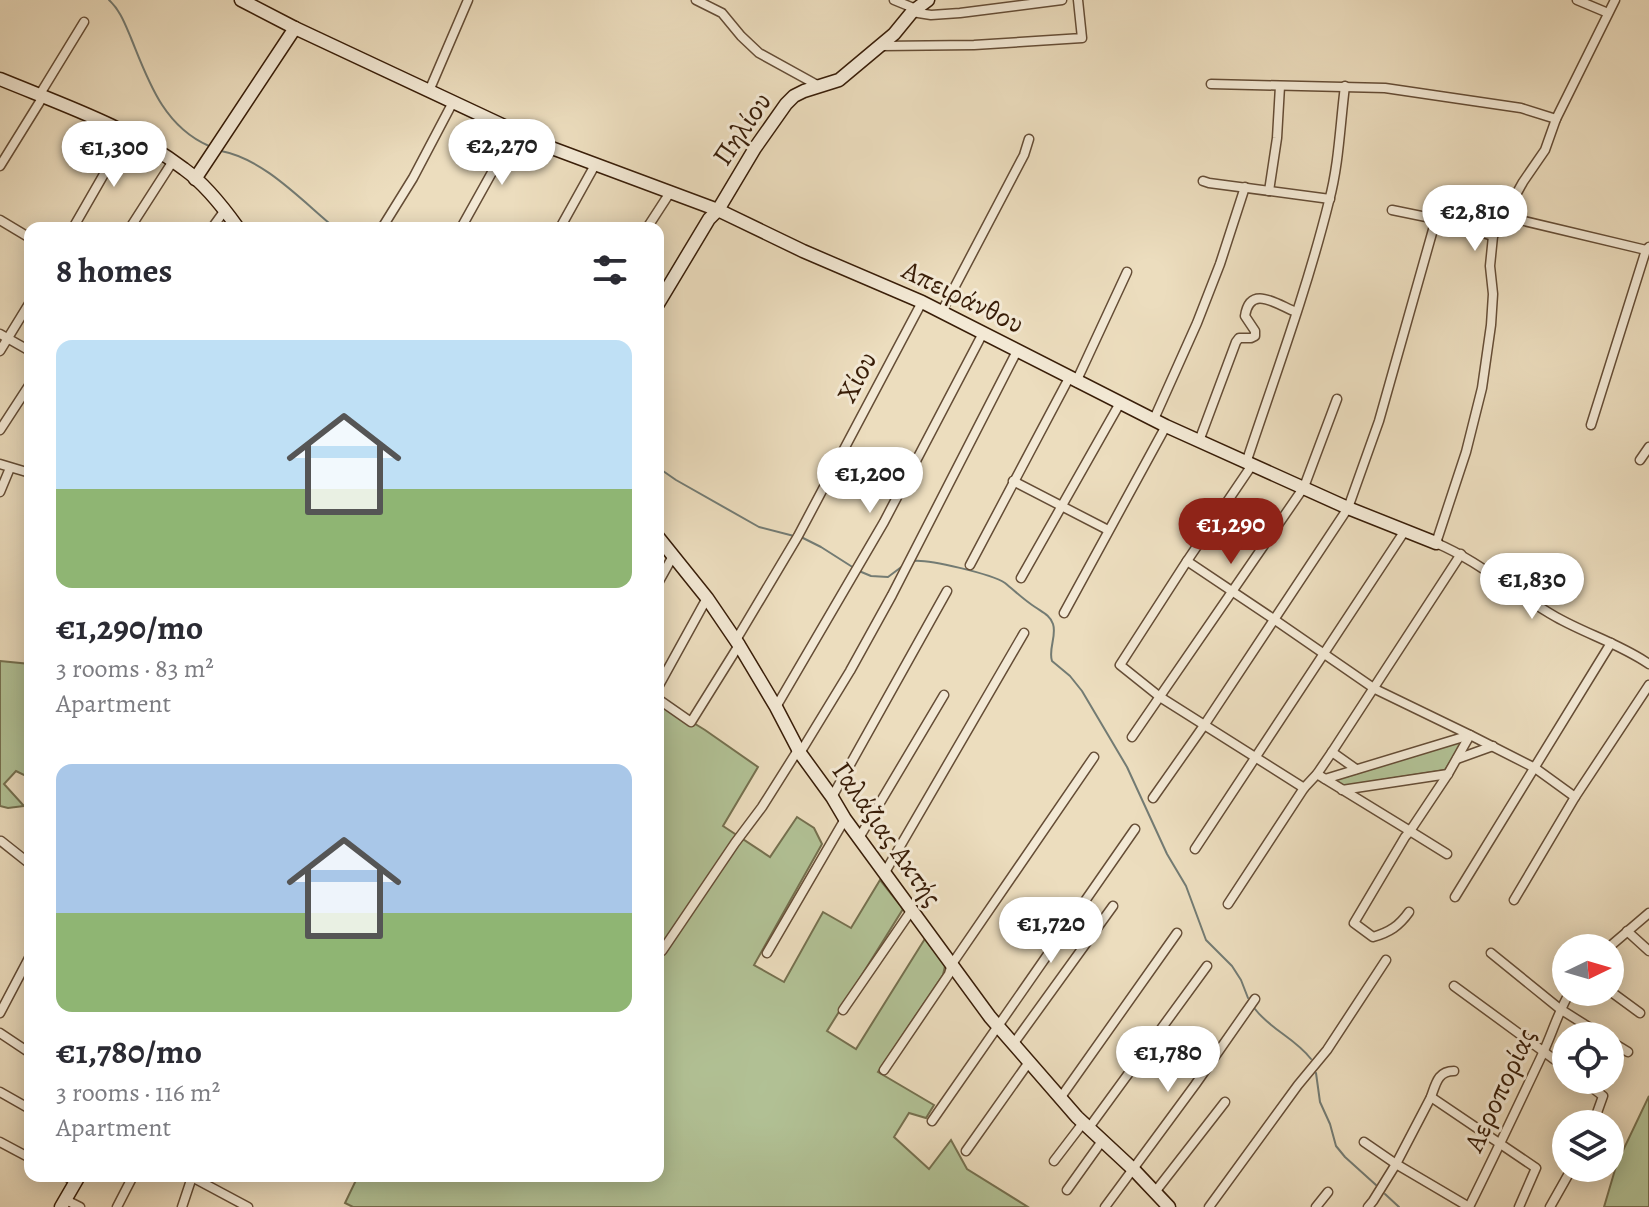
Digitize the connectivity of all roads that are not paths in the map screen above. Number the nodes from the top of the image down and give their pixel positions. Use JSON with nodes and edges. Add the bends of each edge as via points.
{"nodes":[{"id":1,"x":241,"y":0,"type":"edge"},
{"id":2,"x":468,"y":0,"type":"edge"},
{"id":3,"x":696,"y":0,"type":"edge"},
{"id":4,"x":894,"y":0,"type":"edge"},
{"id":5,"x":928,"y":0,"type":"edge"},
{"id":6,"x":1062,"y":0,"type":"edge"},
{"id":7,"x":1078,"y":0,"type":"edge"},
{"id":8,"x":1577,"y":0,"type":"edge"},
{"id":9,"x":1615,"y":0,"type":"edge"},
{"id":10,"x":263,"y":5,"type":"edge"},
{"id":11,"x":914,"y":10,"type":"junction"},
{"id":12,"x":1608,"y":13,"type":"junction"},
{"id":13,"x":84,"y":22,"type":"dead end"},
{"id":14,"x":295,"y":28,"type":"junction"},
{"id":15,"x":880,"y":46,"type":"junction"},
{"id":16,"x":2,"y":83,"type":"edge"},
{"id":17,"x":1211,"y":84,"type":"dead end"},
{"id":18,"x":820,"y":86,"type":"junction"},
{"id":19,"x":1280,"y":86,"type":"junction"},
{"id":20,"x":1345,"y":86,"type":"junction"},
{"id":21,"x":429,"y":91,"type":"junction"},
{"id":22,"x":42,"y":94,"type":"junction"},
{"id":23,"x":453,"y":102,"type":"junction"},
{"id":24,"x":1556,"y":119,"type":"junction"},
{"id":25,"x":515,"y":131,"type":"junction"},
{"id":26,"x":127,"y":134,"type":"junction"},
{"id":27,"x":1029,"y":139,"type":"dead end"},
{"id":28,"x":173,"y":161,"type":"junction"},
{"id":29,"x":595,"y":165,"type":"junction"},
{"id":30,"x":0,"y":166,"type":"edge"},
{"id":31,"x":195,"y":179,"type":"junction"},
{"id":32,"x":1203,"y":181,"type":"dead end"},
{"id":33,"x":1245,"y":187,"type":"junction"},
{"id":34,"x":671,"y":191,"type":"junction"},
{"id":35,"x":1269,"y":191,"type":"junction"},
{"id":36,"x":1330,"y":199,"type":"junction"},
{"id":37,"x":225,"y":210,"type":"junction"},
{"id":38,"x":718,"y":210,"type":"junction"},
{"id":39,"x":1392,"y":210,"type":"dead end"},
{"id":40,"x":1503,"y":216,"type":"junction"},
{"id":41,"x":1436,"y":219,"type":"junction"},
{"id":42,"x":0,"y":220,"type":"edge"},
{"id":43,"x":76,"y":222,"type":"edge"},
{"id":44,"x":134,"y":222,"type":"edge"},
{"id":45,"x":216,"y":222,"type":"edge"},
{"id":46,"x":234,"y":222,"type":"edge"},
{"id":47,"x":386,"y":222,"type":"edge"},
{"id":48,"x":464,"y":222,"type":"edge"},
{"id":49,"x":563,"y":222,"type":"edge"},
{"id":50,"x":651,"y":222,"type":"edge"},
{"id":51,"x":24,"y":234,"type":"edge"},
{"id":52,"x":1493,"y":236,"type":"junction"},
{"id":53,"x":1648,"y":248,"type":"edge"},
{"id":54,"x":1127,"y":272,"type":"dead end"},
{"id":55,"x":664,"y":294,"type":"edge"},
{"id":56,"x":922,"y":302,"type":"junction"},
{"id":57,"x":24,"y":310,"type":"edge"},
{"id":58,"x":942,"y":311,"type":"junction"},
{"id":59,"x":1296,"y":312,"type":"junction"},
{"id":60,"x":983,"y":333,"type":"junction"},
{"id":61,"x":4,"y":337,"type":"edge"},
{"id":62,"x":24,"y":348,"type":"edge"},
{"id":63,"x":0,"y":351,"type":"edge"},
{"id":64,"x":1017,"y":351,"type":"junction"},
{"id":65,"x":1073,"y":380,"type":"junction"},
{"id":66,"x":24,"y":393,"type":"edge"},
{"id":67,"x":1337,"y":399,"type":"dead end"},
{"id":68,"x":1120,"y":403,"type":"junction"},
{"id":69,"x":1160,"y":422,"type":"junction"},
{"id":70,"x":1591,"y":425,"type":"dead end"},
{"id":71,"x":0,"y":430,"type":"edge"},
{"id":72,"x":1199,"y":441,"type":"junction"},
{"id":73,"x":1649,"y":447,"type":"edge"},
{"id":74,"x":1640,"y":460,"type":"dead end"},
{"id":75,"x":0,"y":464,"type":"edge"},
{"id":76,"x":1249,"y":464,"type":"junction"},
{"id":77,"x":10,"y":468,"type":"junction"},
{"id":78,"x":24,"y":472,"type":"edge"},
{"id":79,"x":1013,"y":481,"type":"junction"},
{"id":80,"x":1304,"y":487,"type":"junction"},
{"id":81,"x":0,"y":492,"type":"edge"},
{"id":82,"x":1060,"y":507,"type":"junction"},
{"id":83,"x":1348,"y":508,"type":"junction"},
{"id":84,"x":1108,"y":530,"type":"junction"},
{"id":85,"x":1404,"y":532,"type":"junction"},
{"id":86,"x":1436,"y":543,"type":"junction"},
{"id":87,"x":664,"y":545,"type":"edge"},
{"id":88,"x":1461,"y":554,"type":"junction"},
{"id":89,"x":673,"y":556,"type":"junction"},
{"id":90,"x":1187,"y":561,"type":"junction"},
{"id":91,"x":970,"y":565,"type":"dead end"},
{"id":92,"x":664,"y":572,"type":"edge"},
{"id":93,"x":1021,"y":578,"type":"dead end"},
{"id":94,"x":947,"y":591,"type":"dead end"},
{"id":95,"x":1233,"y":592,"type":"junction"},
{"id":96,"x":707,"y":598,"type":"junction"},
{"id":97,"x":1064,"y":613,"type":"dead end"},
{"id":98,"x":1275,"y":620,"type":"junction"},
{"id":99,"x":1024,"y":633,"type":"dead end"},
{"id":100,"x":737,"y":643,"type":"junction"},
{"id":101,"x":1611,"y":643,"type":"junction"},
{"id":102,"x":1325,"y":655,"type":"junction"},
{"id":103,"x":1649,"y":664,"type":"edge"},
{"id":104,"x":664,"y":676,"type":"edge"},
{"id":105,"x":1649,"y":685,"type":"edge"},
{"id":106,"x":1375,"y":689,"type":"junction"},
{"id":107,"x":944,"y":695,"type":"dead end"},
{"id":108,"x":1160,"y":697,"type":"junction"},
{"id":109,"x":664,"y":703,"type":"edge"},
{"id":110,"x":776,"y":707,"type":"junction"},
{"id":111,"x":1205,"y":724,"type":"junction"},
{"id":112,"x":1450,"y":725,"type":"junction"},
{"id":113,"x":1470,"y":735,"type":"junction"},
{"id":114,"x":1132,"y":737,"type":"dead end"},
{"id":115,"x":1443,"y":743,"type":"junction"},
{"id":116,"x":1494,"y":746,"type":"junction"},
{"id":117,"x":799,"y":751,"type":"junction"},
{"id":118,"x":1332,"y":752,"type":"junction"},
{"id":119,"x":1094,"y":757,"type":"dead end"},
{"id":120,"x":1254,"y":757,"type":"junction"},
{"id":121,"x":1456,"y":759,"type":"junction"},
{"id":122,"x":1535,"y":768,"type":"junction"},
{"id":123,"x":1356,"y":769,"type":"junction"},
{"id":124,"x":1448,"y":774,"type":"junction"},
{"id":125,"x":1321,"y":777,"type":"junction"},
{"id":126,"x":1374,"y":785,"type":"junction"},
{"id":127,"x":1304,"y":788,"type":"junction"},
{"id":128,"x":1342,"y":790,"type":"junction"},
{"id":129,"x":832,"y":797,"type":"junction"},
{"id":130,"x":1575,"y":797,"type":"junction"},
{"id":131,"x":1153,"y":798,"type":"dead end"},
{"id":132,"x":1363,"y":803,"type":"junction"},
{"id":133,"x":845,"y":819,"type":"junction"},
{"id":134,"x":1135,"y":829,"type":"dead end"},
{"id":135,"x":1410,"y":831,"type":"junction"},
{"id":136,"x":859,"y":838,"type":"junction"},
{"id":137,"x":1,"y":841,"type":"edge"},
{"id":138,"x":1195,"y":849,"type":"dead end"},
{"id":139,"x":1447,"y":854,"type":"dead end"},
{"id":140,"x":24,"y":859,"type":"edge"},
{"id":141,"x":884,"y":874,"type":"junction"},
{"id":142,"x":1455,"y":897,"type":"dead end"},
{"id":143,"x":1514,"y":900,"type":"dead end"},
{"id":144,"x":1228,"y":904,"type":"dead end"},
{"id":145,"x":1113,"y":906,"type":"dead end"},
{"id":146,"x":911,"y":911,"type":"junction"},
{"id":147,"x":1409,"y":912,"type":"dead end"},
{"id":148,"x":1649,"y":913,"type":"edge"},
{"id":149,"x":1627,"y":931,"type":"junction"},
{"id":150,"x":1177,"y":933,"type":"dead end"},
{"id":151,"x":1624,"y":934,"type":"edge"},
{"id":152,"x":664,"y":948,"type":"edge"},
{"id":153,"x":1649,"y":951,"type":"edge"},
{"id":154,"x":767,"y":953,"type":"dead end"},
{"id":155,"x":1491,"y":953,"type":"dead end"},
{"id":156,"x":1386,"y":960,"type":"dead end"},
{"id":157,"x":952,"y":964,"type":"junction"},
{"id":158,"x":1207,"y":966,"type":"dead end"},
{"id":159,"x":24,"y":967,"type":"edge"},
{"id":160,"x":1454,"y":986,"type":"dead end"},
{"id":161,"x":1255,"y":999,"type":"dead end"},
{"id":162,"x":1624,"y":1001,"type":"edge"},
{"id":163,"x":1562,"y":1006,"type":"edge"},
{"id":164,"x":1560,"y":1009,"type":"junction"},
{"id":165,"x":843,"y":1010,"type":"dead end"},
{"id":166,"x":0,"y":1013,"type":"edge"},
{"id":167,"x":1640,"y":1013,"type":"dead end"},
{"id":168,"x":1581,"y":1022,"type":"edge"},
{"id":169,"x":997,"y":1025,"type":"junction"},
{"id":170,"x":0,"y":1033,"type":"edge"},
{"id":171,"x":1014,"y":1043,"type":"junction"},
{"id":172,"x":24,"y":1049,"type":"edge"},
{"id":173,"x":1624,"y":1050,"type":"edge"},
{"id":174,"x":1544,"y":1051,"type":"junction"},
{"id":175,"x":1628,"y":1052,"type":"dead end"},
{"id":176,"x":1552,"y":1057,"type":"edge"},
{"id":177,"x":1029,"y":1062,"type":"junction"},
{"id":178,"x":884,"y":1070,"type":"dead end"},
{"id":179,"x":1454,"y":1071,"type":"dead end"},
{"id":180,"x":0,"y":1092,"type":"edge"},
{"id":181,"x":1061,"y":1097,"type":"junction"},
{"id":182,"x":1431,"y":1097,"type":"junction"},
{"id":183,"x":1225,"y":1102,"type":"dead end"},
{"id":184,"x":24,"y":1106,"type":"edge"},
{"id":185,"x":932,"y":1121,"type":"dead end"},
{"id":186,"x":1086,"y":1126,"type":"junction"},
{"id":187,"x":1102,"y":1141,"type":"junction"},
{"id":188,"x":0,"y":1142,"type":"edge"},
{"id":189,"x":1364,"y":1142,"type":"dead end"},
{"id":190,"x":1501,"y":1143,"type":"junction"},
{"id":191,"x":966,"y":1151,"type":"dead end"},
{"id":192,"x":24,"y":1155,"type":"edge"},
{"id":193,"x":1054,"y":1161,"type":"dead end"},
{"id":194,"x":1396,"y":1164,"type":"junction"},
{"id":195,"x":1134,"y":1170,"type":"junction"},
{"id":196,"x":72,"y":1182,"type":"edge"},
{"id":197,"x":130,"y":1182,"type":"edge"},
{"id":198,"x":190,"y":1182,"type":"edge"},
{"id":199,"x":200,"y":1182,"type":"edge"},
{"id":200,"x":1564,"y":1182,"type":"edge"},
{"id":201,"x":1067,"y":1190,"type":"dead end"},
{"id":202,"x":1155,"y":1192,"type":"junction"},
{"id":203,"x":1328,"y":1192,"type":"dead end"},
{"id":204,"x":63,"y":1203,"type":"edge"},
{"id":205,"x":80,"y":1207,"type":"edge"},
{"id":206,"x":117,"y":1207,"type":"edge"},
{"id":207,"x":182,"y":1207,"type":"edge"},
{"id":208,"x":248,"y":1207,"type":"edge"},
{"id":209,"x":1105,"y":1207,"type":"edge"},
{"id":210,"x":1169,"y":1207,"type":"edge"},
{"id":211,"x":1209,"y":1207,"type":"edge"},
{"id":212,"x":1316,"y":1207,"type":"edge"},
{"id":213,"x":1368,"y":1207,"type":"edge"},
{"id":214,"x":1469,"y":1207,"type":"edge"},
{"id":215,"x":1519,"y":1207,"type":"edge"},
{"id":216,"x":1550,"y":1207,"type":"edge"}],
"edges":[{"from":1,"to":10,"type":"street","name":"Απειράνθου"},
{"from":2,"to":21,"type":"street"},
{"from":3,"to":18,"type":"street","via":[[722,13],[759,53]]},
{"from":4,"to":11,"type":"street"},
{"from":5,"to":11,"type":"street","name":"Πηλίου"},
{"from":6,"to":11,"type":"street","via":[[931,15]]},
{"from":7,"to":15,"type":"street","via":[[1082,38]]},
{"from":8,"to":12,"type":"street"},
{"from":9,"to":12,"type":"street"},
{"from":10,"to":14,"type":"street","name":"Απειράνθου"},
{"from":11,"to":15,"type":"street","name":"Πηλίου"},
{"from":12,"to":24,"type":"street"},
{"from":13,"to":22,"type":"street"},
{"from":14,"to":21,"type":"street","name":"Απειράνθου"},
{"from":14,"to":31,"type":"street"},
{"from":15,"to":18,"type":"street","name":"Πηλίου","via":[[839,80]]},
{"from":16,"to":22,"type":"street"},
{"from":17,"to":19,"type":"street"},
{"from":18,"to":38,"type":"street","name":"Πηλίου","via":[[786,104]]},
{"from":19,"to":20,"type":"street"},
{"from":19,"to":35,"type":"street"},
{"from":20,"to":24,"type":"street","via":[[1521,108]]},
{"from":20,"to":36,"type":"street"},
{"from":21,"to":23,"type":"street","name":"Απειράνθου"},
{"from":22,"to":26,"type":"street"},
{"from":22,"to":30,"type":"street"},
{"from":23,"to":25,"type":"street","name":"Απειράνθου"},
{"from":23,"to":47,"type":"street"},
{"from":24,"to":40,"type":"street","via":[[1545,150]]},
{"from":25,"to":29,"type":"street","name":"Απειράνθου"},
{"from":25,"to":48,"type":"street"},
{"from":26,"to":28,"type":"street"},
{"from":26,"to":43,"type":"street"},
{"from":27,"to":58,"type":"street"},
{"from":28,"to":31,"type":"street"},
{"from":28,"to":44,"type":"street"},
{"from":29,"to":34,"type":"street","name":"Απειράνθου"},
{"from":29,"to":49,"type":"street"},
{"from":31,"to":37,"type":"street"},
{"from":32,"to":33,"type":"street"},
{"from":33,"to":35,"type":"street"},
{"from":33,"to":69,"type":"street"},
{"from":34,"to":38,"type":"street","name":"Απειράνθου"},
{"from":34,"to":50,"type":"street"},
{"from":35,"to":36,"type":"street"},
{"from":36,"to":59,"type":"street"},
{"from":37,"to":45,"type":"street"},
{"from":37,"to":46,"type":"street"},
{"from":38,"to":55,"type":"street","name":"Πηλίου"},
{"from":38,"to":56,"type":"street","name":"Απειράνθου"},
{"from":39,"to":41,"type":"street"},
{"from":40,"to":52,"type":"street"},
{"from":40,"to":53,"type":"street"},
{"from":41,"to":52,"type":"street"},
{"from":41,"to":83,"type":"street","via":[[1379,421]]},
{"from":42,"to":51,"type":"street"},
{"from":52,"to":86,"type":"street","via":[[1491,325],[1482,388]]},
{"from":53,"to":70,"type":"street"},
{"from":54,"to":65,"type":"street"},
{"from":56,"to":58,"type":"street","name":"Απειράνθου"},
{"from":56,"to":100,"type":"street","name":"Χίου"},
{"from":57,"to":61,"type":"street"},
{"from":58,"to":60,"type":"street","name":"Απειράνθου"},
{"from":59,"to":72,"type":"street","via":[[1262,298],[1251,300],[1245,316],[1255,336],[1236,342]]},
{"from":59,"to":76,"type":"street"},
{"from":60,"to":64,"type":"street","name":"Απειράνθου"},
{"from":60,"to":110,"type":"street","via":[[884,522]]},
{"from":61,"to":62,"type":"street"},
{"from":61,"to":63,"type":"street"},
{"from":64,"to":65,"type":"street","name":"Απειράνθου"},
{"from":64,"to":117,"type":"street","via":[[892,595]]},
{"from":65,"to":68,"type":"street","name":"Απειράνθου"},
{"from":65,"to":79,"type":"street"},
{"from":66,"to":71,"type":"street"},
{"from":67,"to":80,"type":"street"},
{"from":68,"to":69,"type":"street","name":"Απειράνθου"},
{"from":68,"to":82,"type":"street"},
{"from":69,"to":72,"type":"street","name":"Απειράνθου"},
{"from":69,"to":84,"type":"street"},
{"from":72,"to":76,"type":"street","name":"Απειράνθου"},
{"from":73,"to":74,"type":"street"},
{"from":75,"to":77,"type":"street"},
{"from":76,"to":80,"type":"street","name":"Απειράνθου"},
{"from":76,"to":90,"type":"street"},
{"from":77,"to":78,"type":"street"},
{"from":77,"to":81,"type":"street"},
{"from":79,"to":82,"type":"street"},
{"from":79,"to":91,"type":"street"},
{"from":80,"to":83,"type":"street","name":"Απειράνθου"},
{"from":80,"to":95,"type":"street"},
{"from":82,"to":84,"type":"street"},
{"from":82,"to":93,"type":"street"},
{"from":83,"to":85,"type":"street","name":"Απειράνθου"},
{"from":83,"to":98,"type":"street"},
{"from":84,"to":97,"type":"street"},
{"from":85,"to":86,"type":"street","name":"Απειράνθου"},
{"from":85,"to":102,"type":"street"},
{"from":86,"to":88,"type":"street","name":"Απειράνθου"},
{"from":87,"to":89,"type":"street","name":"Γαλάζιας Ακτής"},
{"from":88,"to":101,"type":"street","name":"Απειράνθου","via":[[1555,616]]},
{"from":88,"to":106,"type":"street"},
{"from":89,"to":92,"type":"street"},
{"from":89,"to":96,"type":"street","name":"Γαλάζιας Ακτής"},
{"from":90,"to":95,"type":"street"},
{"from":90,"to":108,"type":"street","via":[[1120,665]]},
{"from":94,"to":129,"type":"street"},
{"from":95,"to":98,"type":"street"},
{"from":95,"to":108,"type":"street"},
{"from":96,"to":100,"type":"street","name":"Γαλάζιας Ακτής"},
{"from":96,"to":104,"type":"street"},
{"from":98,"to":102,"type":"street"},
{"from":98,"to":111,"type":"street"},
{"from":99,"to":141,"type":"street"},
{"from":100,"to":109,"type":"street","name":"Χίου","via":[[691,722]]},
{"from":100,"to":110,"type":"street","name":"Γαλάζιας Ακτής"},
{"from":101,"to":103,"type":"street","name":"Απειράνθου"},
{"from":101,"to":122,"type":"street"},
{"from":102,"to":106,"type":"street"},
{"from":102,"to":120,"type":"street"},
{"from":105,"to":130,"type":"street"},
{"from":106,"to":112,"type":"street"},
{"from":106,"to":118,"type":"street"},
{"from":107,"to":136,"type":"street"},
{"from":108,"to":111,"type":"street"},
{"from":108,"to":114,"type":"street"},
{"from":110,"to":117,"type":"street","name":"Γαλάζιας Ακτής"},
{"from":111,"to":120,"type":"street"},
{"from":111,"to":131,"type":"street"},
{"from":112,"to":113,"type":"street"},
{"from":112,"to":115,"type":"street"},
{"from":113,"to":115,"type":"street"},
{"from":113,"to":116,"type":"street"},
{"from":113,"to":121,"type":"street"},
{"from":115,"to":123,"type":"street"},
{"from":116,"to":121,"type":"street"},
{"from":116,"to":122,"type":"street"},
{"from":117,"to":129,"type":"street","name":"Γαλάζιας Ακτής"},
{"from":117,"to":152,"type":"street"},
{"from":118,"to":123,"type":"street"},
{"from":118,"to":125,"type":"street"},
{"from":119,"to":157,"type":"street"},
{"from":120,"to":127,"type":"street"},
{"from":120,"to":138,"type":"street"},
{"from":121,"to":124,"type":"street"},
{"from":122,"to":130,"type":"street"},
{"from":122,"to":142,"type":"street"},
{"from":123,"to":125,"type":"street"},
{"from":124,"to":126,"type":"street"},
{"from":124,"to":135,"type":"street"},
{"from":125,"to":127,"type":"street"},
{"from":125,"to":128,"type":"street"},
{"from":126,"to":128,"type":"street"},
{"from":126,"to":132,"type":"street"},
{"from":127,"to":144,"type":"street"},
{"from":128,"to":132,"type":"street"},
{"from":129,"to":133,"type":"street","name":"Γαλάζιας Ακτής"},
{"from":130,"to":143,"type":"street"},
{"from":132,"to":135,"type":"street"},
{"from":133,"to":136,"type":"street","name":"Γαλάζιας Ακτής"},
{"from":133,"to":154,"type":"street"},
{"from":134,"to":169,"type":"street"},
{"from":135,"to":139,"type":"street"},
{"from":135,"to":147,"type":"street","via":[[1354,923],[1373,937],[1400,924]]},
{"from":136,"to":141,"type":"street","name":"Γαλάζιας Ακτής"},
{"from":137,"to":140,"type":"street"},
{"from":141,"to":146,"type":"street","name":"Γαλάζιας Ακτής"},
{"from":145,"to":171,"type":"street"},
{"from":146,"to":157,"type":"street","name":"Γαλάζιας Ακτής"},
{"from":146,"to":165,"type":"street"},
{"from":148,"to":149,"type":"street"},
{"from":149,"to":151,"type":"street"},
{"from":149,"to":153,"type":"street"},
{"from":150,"to":181,"type":"street"},
{"from":155,"to":164,"type":"street"},
{"from":156,"to":211,"type":"street","via":[[1327,1050]]},
{"from":157,"to":169,"type":"street","name":"Γαλάζιας Ακτής"},
{"from":157,"to":178,"type":"street"},
{"from":158,"to":186,"type":"street"},
{"from":159,"to":166,"type":"street"},
{"from":160,"to":174,"type":"street"},
{"from":161,"to":195,"type":"street"},
{"from":162,"to":167,"type":"street"},
{"from":163,"to":164,"type":"street","name":"Αεροπορίας"},
{"from":164,"to":168,"type":"street"},
{"from":164,"to":174,"type":"street","name":"Αεροπορίας"},
{"from":169,"to":171,"type":"street","name":"Γαλάζιας Ακτής"},
{"from":169,"to":185,"type":"street"},
{"from":170,"to":172,"type":"street"},
{"from":171,"to":177,"type":"street","name":"Γαλάζιας Ακτής"},
{"from":173,"to":175,"type":"street"},
{"from":174,"to":176,"type":"street"},
{"from":174,"to":190,"type":"street","name":"Αεροπορίας"},
{"from":177,"to":181,"type":"street","name":"Γαλάζιας Ακτής"},
{"from":177,"to":191,"type":"street"},
{"from":179,"to":182,"type":"street","via":[[1438,1077]]},
{"from":180,"to":184,"type":"street"},
{"from":181,"to":186,"type":"street","name":"Γαλάζιας Ακτής"},
{"from":182,"to":190,"type":"street"},
{"from":182,"to":194,"type":"street"},
{"from":183,"to":202,"type":"street"},
{"from":186,"to":187,"type":"street","name":"Γαλάζιας Ακτής"},
{"from":186,"to":193,"type":"street"},
{"from":187,"to":195,"type":"street","name":"Γαλάζιας Ακτής"},
{"from":187,"to":201,"type":"street"},
{"from":188,"to":192,"type":"street"},
{"from":189,"to":194,"type":"street"},
{"from":190,"to":214,"type":"street","name":"Αεροπορίας"},
{"from":190,"to":215,"type":"street","via":[[1536,1168]]},
{"from":194,"to":213,"type":"street"},
{"from":194,"to":214,"type":"street"},
{"from":195,"to":202,"type":"street","name":"Γαλάζιας Ακτής"},
{"from":195,"to":209,"type":"street"},
{"from":196,"to":204,"type":"street"},
{"from":197,"to":206,"type":"street"},
{"from":198,"to":207,"type":"street"},
{"from":199,"to":208,"type":"street"},
{"from":200,"to":216,"type":"street"},
{"from":202,"to":210,"type":"street","name":"Γαλάζιας Ακτής"},
{"from":203,"to":212,"type":"street"},
{"from":204,"to":205,"type":"street"}]}
